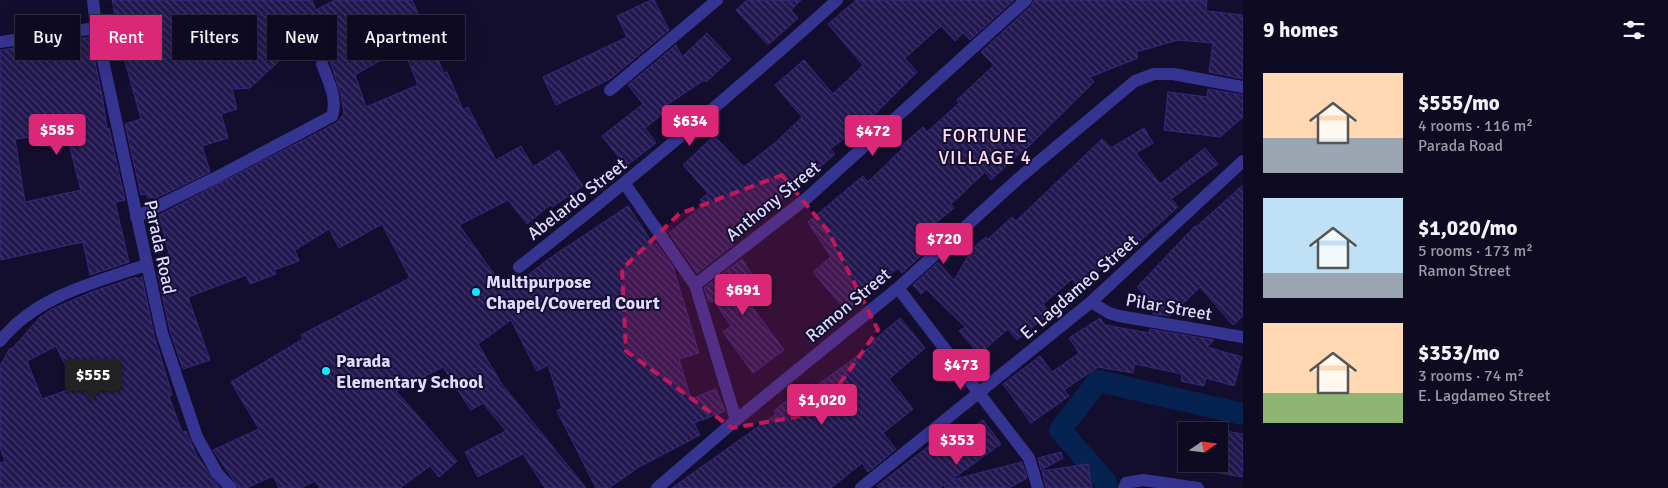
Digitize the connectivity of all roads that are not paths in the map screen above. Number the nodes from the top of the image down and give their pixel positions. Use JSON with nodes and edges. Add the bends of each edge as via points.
{"nodes":[{"id":1,"x":93,"y":0,"type":"edge"},
{"id":2,"x":717,"y":0,"type":"edge"},
{"id":3,"x":837,"y":0,"type":"edge"},
{"id":4,"x":1026,"y":0,"type":"edge"},
{"id":5,"x":95,"y":15,"type":"edge"},
{"id":6,"x":90,"y":29,"type":"edge"},
{"id":7,"x":0,"y":42,"type":"edge"},
{"id":8,"x":103,"y":60,"type":"edge"},
{"id":9,"x":322,"y":64,"type":"dead end"},
{"id":10,"x":1243,"y":87,"type":"edge"},
{"id":11,"x":610,"y":90,"type":"dead end"},
{"id":12,"x":1243,"y":161,"type":"edge"},
{"id":13,"x":625,"y":184,"type":"junction"},
{"id":14,"x":136,"y":217,"type":"junction"},
{"id":15,"x":146,"y":265,"type":"junction"},
{"id":16,"x":518,"y":267,"type":"dead end"},
{"id":17,"x":695,"y":285,"type":"junction"},
{"id":18,"x":898,"y":288,"type":"junction"},
{"id":19,"x":1091,"y":302,"type":"junction"},
{"id":20,"x":1243,"y":337,"type":"edge"},
{"id":21,"x":0,"y":341,"type":"edge"},
{"id":22,"x":980,"y":393,"type":"junction"},
{"id":23,"x":736,"y":420,"type":"junction"},
{"id":24,"x":231,"y":488,"type":"edge"},
{"id":25,"x":657,"y":488,"type":"edge"},
{"id":26,"x":861,"y":488,"type":"edge"},
{"id":27,"x":1038,"y":488,"type":"edge"},
{"id":28,"x":1124,"y":488,"type":"edge"},
{"id":29,"x":1198,"y":488,"type":"edge"}],
"edges":[{"from":1,"to":5,"type":"street","name":"Parada Road"},
{"from":2,"to":11,"type":"street"},
{"from":3,"to":13,"type":"street","name":"Abelardo Street"},
{"from":4,"to":17,"type":"street","name":"Anthony Street","via":[[807,198]]},
{"from":6,"to":7,"type":"street"},
{"from":8,"to":14,"type":"street","name":"Parada Road"},
{"from":9,"to":14,"type":"street","via":[[332,92],[332,116]]},
{"from":10,"to":18,"type":"street","name":"Ramon Street","via":[[1173,74],[1154,74],[1135,81]]},
{"from":12,"to":19,"type":"street","name":"E. Lagdameo Street"},
{"from":13,"to":16,"type":"street","name":"Abelardo Street"},
{"from":13,"to":17,"type":"street"},
{"from":14,"to":15,"type":"street","name":"Parada Road"},
{"from":15,"to":21,"type":"street","via":[[57,296],[30,311]]},
{"from":15,"to":24,"type":"street","name":"Parada Road","via":[[162,333],[197,437],[217,473]]},
{"from":17,"to":23,"type":"street"},
{"from":18,"to":22,"type":"street"},
{"from":18,"to":23,"type":"street","name":"Ramon Street"},
{"from":19,"to":20,"type":"street","name":"Pilar Street","via":[[1120,316]]},
{"from":19,"to":22,"type":"street","name":"E. Lagdameo Street"},
{"from":22,"to":26,"type":"street","name":"E. Lagdameo Street"},
{"from":22,"to":27,"type":"street","via":[[1029,458]]},
{"from":23,"to":25,"type":"street","name":"Ramon Street"},
{"from":28,"to":29,"type":"street","via":[[1126,483],[1143,480]]}]}
